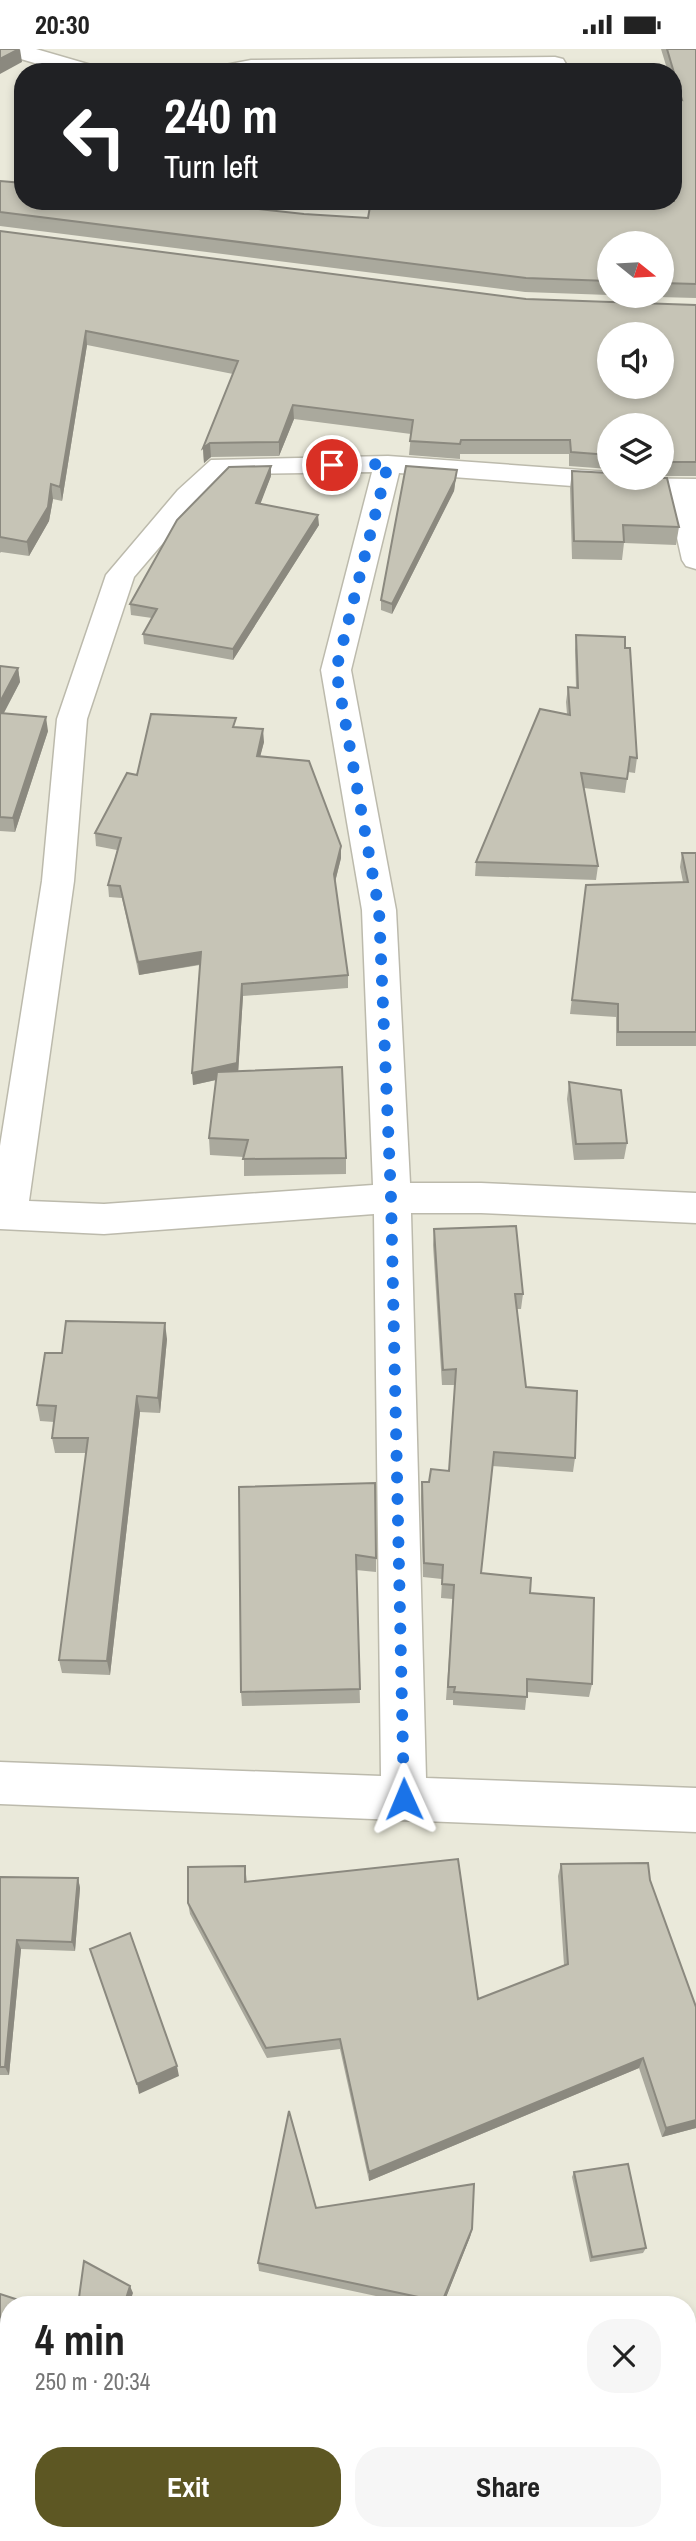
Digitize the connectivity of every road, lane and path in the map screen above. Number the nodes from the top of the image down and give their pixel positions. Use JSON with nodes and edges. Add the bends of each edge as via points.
{"nodes":[{"id":1,"x":12,"y":49,"type":"edge"},
{"id":2,"x":59,"y":63,"type":"edge"},
{"id":3,"x":388,"y":464,"type":"junction"},
{"id":4,"x":688,"y":488,"type":"edge"},
{"id":5,"x":696,"y":560,"type":"edge"},
{"id":6,"x":391,"y":1198,"type":"junction"},
{"id":7,"x":696,"y":1208,"type":"edge"},
{"id":8,"x":4,"y":1214,"type":"edge"},
{"id":9,"x":0,"y":1783,"type":"edge"},
{"id":10,"x":404,"y":1799,"type":"junction"},
{"id":11,"x":696,"y":1810,"type":"edge"}],
"edges":[{"from":1,"to":2,"type":"street"},
{"from":3,"to":4,"type":"street"},
{"from":3,"to":6,"type":"street","via":[[336,670],[379,910]]},
{"from":3,"to":8,"type":"street","via":[[221,466],[188,496],[120,575],[72,719],[58,881]]},
{"from":4,"to":5,"type":"street"},
{"from":6,"to":7,"type":"street"},
{"from":6,"to":8,"type":"street","via":[[104,1219]]},
{"from":6,"to":10,"type":"street"},
{"from":9,"to":10,"type":"street"},
{"from":10,"to":11,"type":"street"}]}
